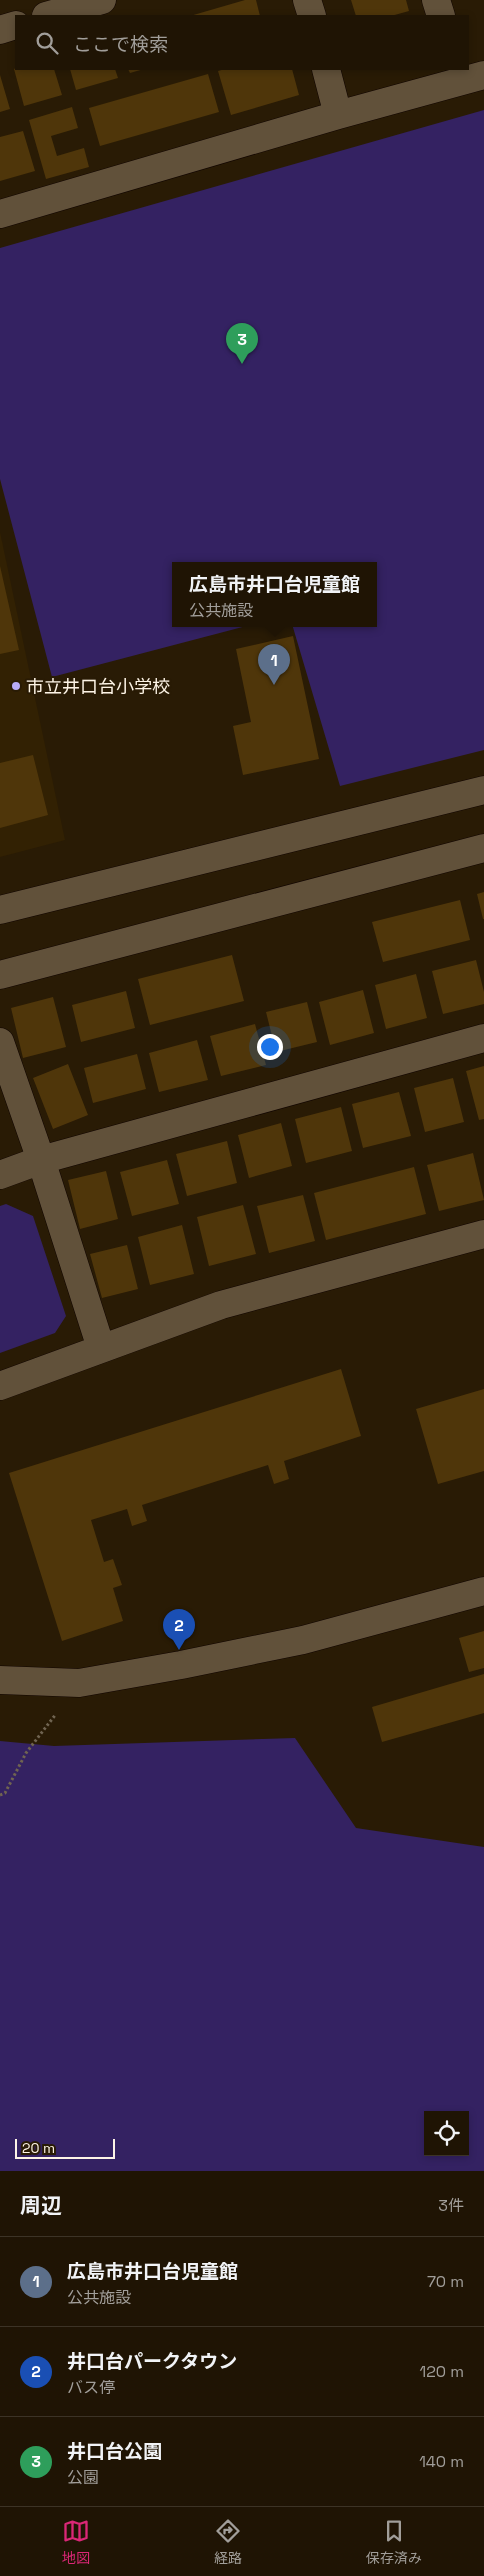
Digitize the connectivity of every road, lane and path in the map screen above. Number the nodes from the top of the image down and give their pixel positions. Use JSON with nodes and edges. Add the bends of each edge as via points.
{"nodes":[{"id":1,"x":102,"y":0,"type":"edge"},
{"id":2,"x":307,"y":0,"type":"edge"},
{"id":3,"x":436,"y":0,"type":"edge"},
{"id":4,"x":50,"y":15,"type":"edge"},
{"id":5,"x":312,"y":15,"type":"edge"},
{"id":6,"x":441,"y":15,"type":"edge"},
{"id":7,"x":15,"y":25,"type":"edge"},
{"id":8,"x":0,"y":30,"type":"edge"},
{"id":9,"x":326,"y":70,"type":"edge"},
{"id":10,"x":466,"y":75,"type":"edge"},
{"id":11,"x":338,"y":115,"type":"junction"},
{"id":12,"x":0,"y":214,"type":"edge"},
{"id":13,"x":484,"y":790,"type":"edge"},
{"id":14,"x":484,"y":848,"type":"edge"},
{"id":15,"x":0,"y":910,"type":"edge"},
{"id":16,"x":0,"y":975,"type":"edge"},
{"id":17,"x":484,"y":1038,"type":"edge"},
{"id":18,"x":0,"y":1042,"type":"edge"},
{"id":19,"x":41,"y":1160,"type":"junction"},
{"id":20,"x":0,"y":1175,"type":"edge"},
{"id":21,"x":484,"y":1234,"type":"edge"},
{"id":22,"x":101,"y":1348,"type":"junction"},
{"id":23,"x":0,"y":1386,"type":"edge"},
{"id":24,"x":484,"y":1591,"type":"edge"},
{"id":25,"x":0,"y":1680,"type":"edge"},
{"id":26,"x":79,"y":1683,"type":"junction"},
{"id":27,"x":0,"y":1795,"type":"edge"}],
"edges":[{"from":1,"to":4,"type":"street"},
{"from":2,"to":5,"type":"street"},
{"from":3,"to":6,"type":"street"},
{"from":7,"to":8,"type":"street"},
{"from":9,"to":11,"type":"street"},
{"from":10,"to":11,"type":"street"},
{"from":11,"to":12,"type":"street"},
{"from":13,"to":15,"type":"street"},
{"from":14,"to":16,"type":"street"},
{"from":17,"to":19,"type":"street"},
{"from":18,"to":19,"type":"street"},
{"from":19,"to":20,"type":"street"},
{"from":19,"to":22,"type":"street"},
{"from":21,"to":22,"type":"street","via":[[222,1305]]},
{"from":22,"to":23,"type":"street"},
{"from":24,"to":26,"type":"street","via":[[303,1640]]},
{"from":25,"to":26,"type":"street"},
{"from":26,"to":27,"type":"path","via":[[26,1753],[5,1793]]}]}
